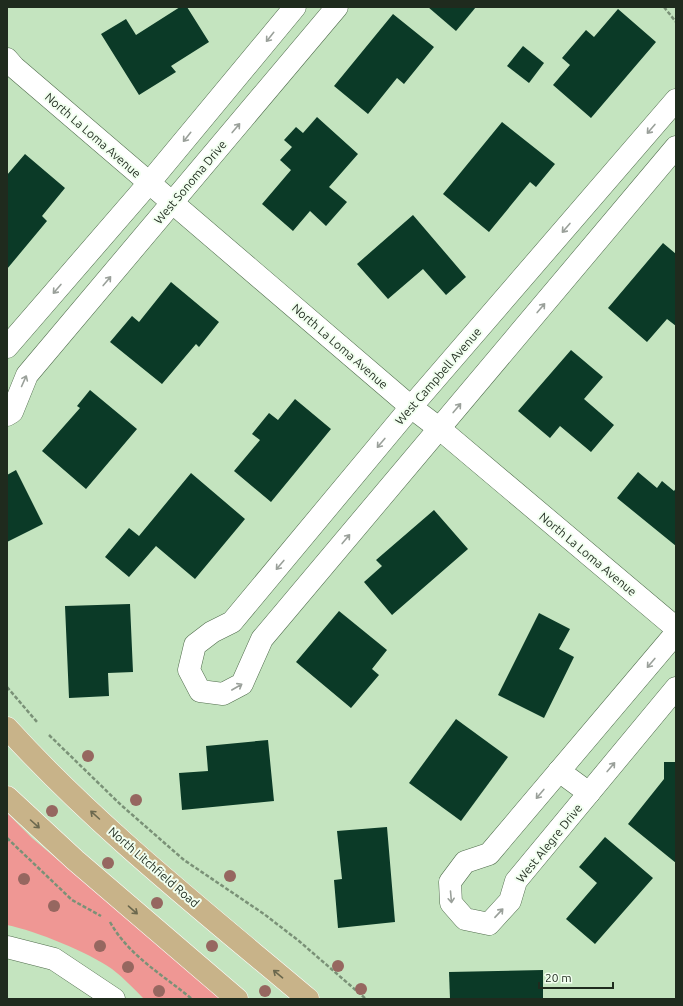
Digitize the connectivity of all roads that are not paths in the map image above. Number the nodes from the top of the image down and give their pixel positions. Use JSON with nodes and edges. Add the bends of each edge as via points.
{"nodes":[{"id":1,"x":337,"y":7,"type":"edge"},
{"id":2,"x":293,"y":9,"type":"edge"},
{"id":3,"x":318,"y":30,"type":"junction"},
{"id":4,"x":7,"y":59,"type":"edge"},
{"id":5,"x":676,"y":100,"type":"edge"},
{"id":6,"x":676,"y":147,"type":"edge"},
{"id":7,"x":149,"y":183,"type":"junction"},
{"id":8,"x":173,"y":203,"type":"junction"},
{"id":9,"x":580,"y":211,"type":"junction"},
{"id":10,"x":604,"y":233,"type":"junction"},
{"id":11,"x":36,"y":313,"type":"junction"},
{"id":12,"x":62,"y":334,"type":"junction"},
{"id":13,"x":7,"y":347,"type":"edge"},
{"id":14,"x":411,"y":407,"type":"junction"},
{"id":15,"x":7,"y":415,"type":"edge"},
{"id":16,"x":440,"y":429,"type":"junction"},
{"id":17,"x":298,"y":543,"type":"junction"},
{"id":18,"x":324,"y":565,"type":"junction"},
{"id":19,"x":676,"y":628,"type":"edge"},
{"id":20,"x":676,"y":633,"type":"edge"},
{"id":21,"x":676,"y":688,"type":"edge"},
{"id":22,"x":7,"y":728,"type":"edge"},
{"id":23,"x":560,"y":771,"type":"junction"},
{"id":24,"x":589,"y":794,"type":"junction"},
{"id":25,"x":7,"y":797,"type":"edge"},
{"id":26,"x":7,"y":947,"type":"edge"},
{"id":27,"x":114,"y":999,"type":"edge"},
{"id":28,"x":237,"y":999,"type":"edge"},
{"id":29,"x":308,"y":999,"type":"edge"}],
"edges":[{"from":1,"to":3,"type":"street","name":"West Sonoma Drive"},
{"from":2,"to":3,"type":"street"},
{"from":2,"to":7,"type":"street","one_way":true},
{"from":8,"to":3,"type":"street","name":"West Sonoma Drive","one_way":true},
{"from":4,"to":7,"type":"street","name":"North La Loma Avenue"},
{"from":5,"to":9,"type":"street","name":"West Campbell Avenue","one_way":true},
{"from":6,"to":10,"type":"street","name":"West Campbell Avenue"},
{"from":7,"to":8,"type":"street","name":"North La Loma Avenue"},
{"from":7,"to":11,"type":"street","one_way":true},
{"from":12,"to":8,"type":"street","name":"West Sonoma Drive","one_way":true},
{"from":8,"to":14,"type":"street","name":"North La Loma Avenue"},
{"from":9,"to":10,"type":"street"},
{"from":9,"to":14,"type":"street","name":"West Campbell Avenue","one_way":true},
{"from":16,"to":10,"type":"street","name":"West Campbell Avenue","one_way":true},
{"from":11,"to":12,"type":"street"},
{"from":11,"to":13,"type":"street"},
{"from":15,"to":12,"type":"street","name":"West Sonoma Drive","one_way":true,"via":[[12,412],[27,375]]},
{"from":14,"to":16,"type":"street","name":"North La Loma Avenue"},
{"from":14,"to":17,"type":"street","name":"West Campbell Avenue","one_way":true},
{"from":18,"to":16,"type":"street","name":"West Campbell Avenue","one_way":true},
{"from":16,"to":19,"type":"street","name":"North La Loma Avenue"},
{"from":17,"to":18,"type":"street"},
{"from":17,"to":18,"type":"street","name":"West Campbell Avenue","one_way":true,"via":[[232,622],[212,632],[195,645],[190,670],[200,691],[223,694],[242,684],[262,639]]},
{"from":20,"to":23,"type":"street","name":"West Alegre Drive","one_way":true},
{"from":24,"to":21,"type":"street","name":"West Alegre Drive","one_way":true},
{"from":29,"to":22,"type":"main road","name":"North Litchfield Road","one_way":true,"via":[[102,822],[46,770]]},
{"from":23,"to":24,"type":"street","name":"West Alegre Drive"},
{"from":23,"to":24,"type":"street","name":"West Alegre Drive","one_way":true,"via":[[489,854],[465,862],[450,882],[451,903],[465,919],[489,924],[510,901],[516,881]]},
{"from":25,"to":28,"type":"main road","one_way":true,"via":[[75,860]]},
{"from":26,"to":27,"type":"street","via":[[54,959]]}]}
